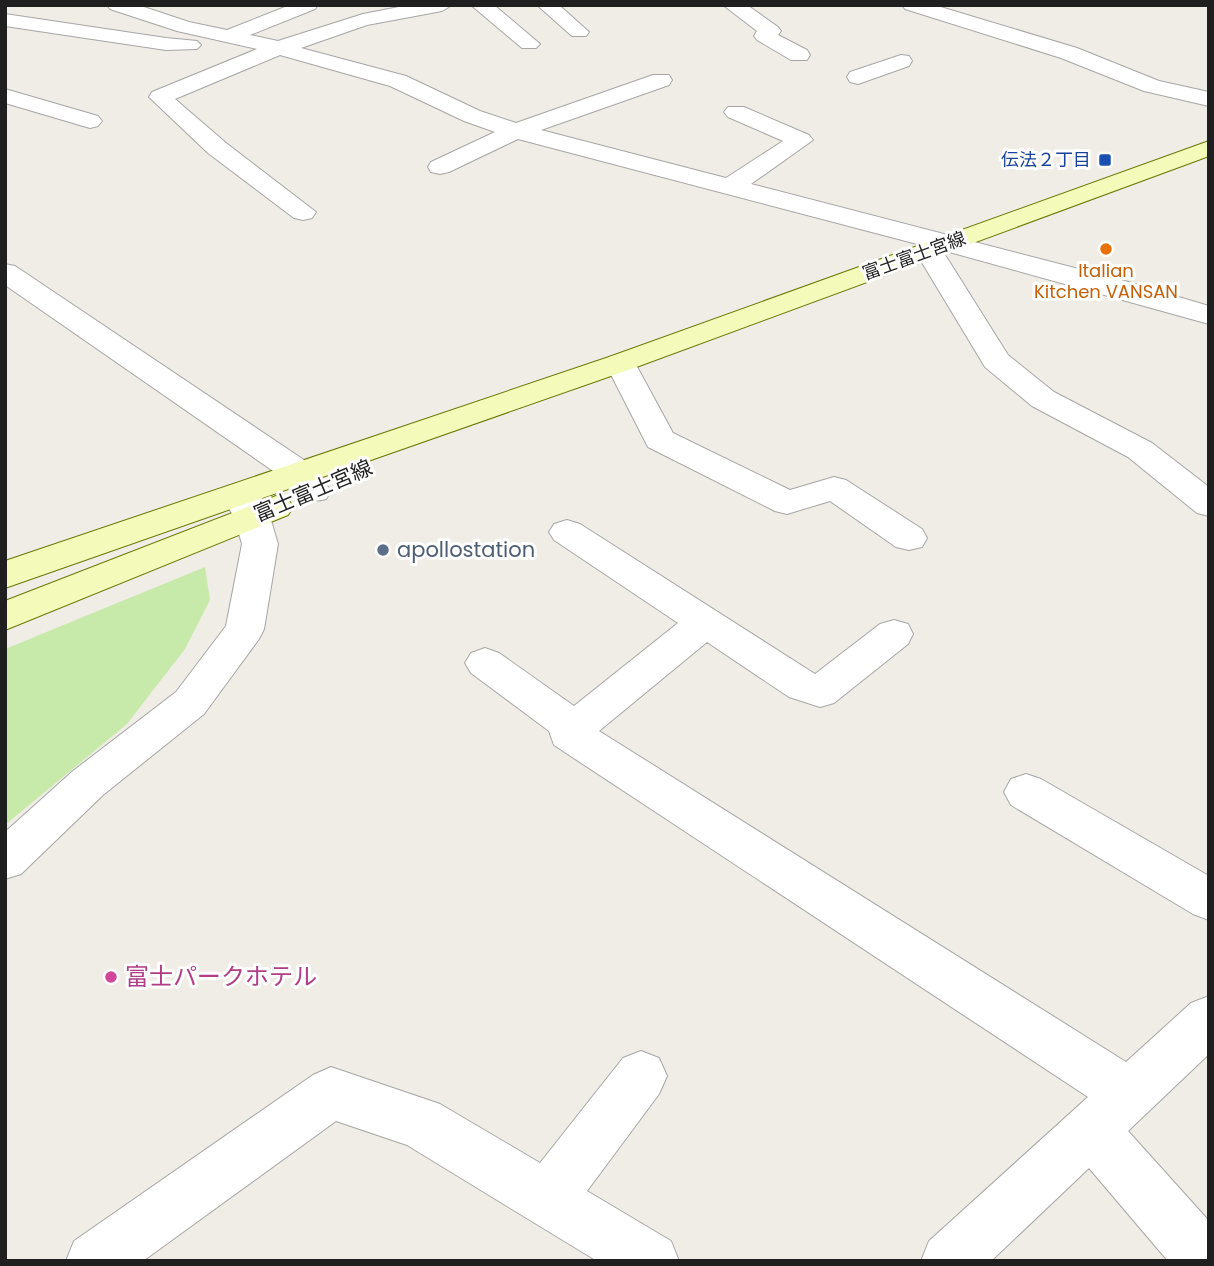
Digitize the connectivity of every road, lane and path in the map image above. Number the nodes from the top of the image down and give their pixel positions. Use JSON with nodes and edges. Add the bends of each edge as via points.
{"nodes":[{"id":1,"x":117,"y":5,"type":"edge"},
{"id":2,"x":308,"y":5,"type":"edge"},
{"id":3,"x":442,"y":5,"type":"edge"},
{"id":4,"x":481,"y":5,"type":"edge"},
{"id":5,"x":547,"y":5,"type":"edge"},
{"id":6,"x":733,"y":5,"type":"edge"},
{"id":7,"x":912,"y":5,"type":"edge"},
{"id":8,"x":5,"y":20,"type":"edge"},
{"id":9,"x":579,"y":32,"type":"dead end"},
{"id":10,"x":234,"y":39,"type":"junction"},
{"id":11,"x":514,"y":47,"type":"dead end"},
{"id":12,"x":279,"y":48,"type":"junction"},
{"id":13,"x":799,"y":55,"type":"dead end"},
{"id":14,"x":901,"y":61,"type":"dead end"},
{"id":15,"x":858,"y":77,"type":"dead end"},
{"id":16,"x":661,"y":80,"type":"dead end"},
{"id":17,"x":5,"y":96,"type":"edge"},
{"id":18,"x":1209,"y":99,"type":"edge"},
{"id":19,"x":736,"y":112,"type":"dead end"},
{"id":20,"x":90,"y":121,"type":"dead end"},
{"id":21,"x":516,"y":131,"type":"junction"},
{"id":22,"x":1209,"y":148,"type":"edge"},
{"id":23,"x":440,"y":167,"type":"dead end"},
{"id":24,"x":730,"y":187,"type":"junction"},
{"id":25,"x":303,"y":212,"type":"dead end"},
{"id":26,"x":940,"y":248,"type":"junction"},
{"id":27,"x":5,"y":272,"type":"edge"},
{"id":28,"x":34,"y":292,"type":"junction"},
{"id":29,"x":5,"y":303,"type":"edge"},
{"id":30,"x":1209,"y":315,"type":"edge"},
{"id":31,"x":620,"y":363,"type":"junction"},
{"id":32,"x":308,"y":482,"type":"junction"},
{"id":33,"x":1209,"y":505,"type":"edge"},
{"id":34,"x":245,"y":506,"type":"junction"},
{"id":35,"x":568,"y":532,"type":"dead end"},
{"id":36,"x":909,"y":538,"type":"dead end"},
{"id":37,"x":5,"y":575,"type":"edge"},
{"id":38,"x":5,"y":616,"type":"edge"},
{"id":39,"x":703,"y":624,"type":"junction"},
{"id":40,"x":894,"y":634,"type":"dead end"},
{"id":41,"x":485,"y":663,"type":"dead end"},
{"id":42,"x":575,"y":728,"type":"junction"},
{"id":43,"x":1026,"y":792,"type":"dead end"},
{"id":44,"x":5,"y":860,"type":"edge"},
{"id":45,"x":1209,"y":900,"type":"edge"},
{"id":46,"x":1209,"y":1020,"type":"edge"},
{"id":47,"x":641,"y":1076,"type":"dead end"},
{"id":48,"x":1130,"y":1094,"type":"junction"},
{"id":49,"x":1092,"y":1131,"type":"junction"},
{"id":50,"x":547,"y":1198,"type":"junction"},
{"id":51,"x":972,"y":1252,"type":"edge"},
{"id":52,"x":94,"y":1261,"type":"edge"},
{"id":53,"x":651,"y":1261,"type":"edge"},
{"id":54,"x":1206,"y":1261,"type":"edge"}],
"edges":[{"from":1,"to":10,"type":"street"},
{"from":2,"to":10,"type":"street"},
{"from":3,"to":12,"type":"street","via":[[363,20]]},
{"from":4,"to":11,"type":"street","via":[[529,44]]},
{"from":5,"to":9,"type":"street"},
{"from":6,"to":13,"type":"street","via":[[771,32],[764,36]]},
{"from":7,"to":18,"type":"street","via":[[1057,49],[1152,86]]},
{"from":8,"to":10,"type":"street","via":[[166,44],[215,45]]},
{"from":10,"to":12,"type":"street"},
{"from":12,"to":21,"type":"street","via":[[398,81]]},
{"from":12,"to":25,"type":"street","via":[[160,97],[217,148]]},
{"from":14,"to":15,"type":"street"},
{"from":16,"to":21,"type":"street"},
{"from":17,"to":20,"type":"street"},
{"from":19,"to":24,"type":"street","via":[[801,140]]},
{"from":21,"to":23,"type":"street"},
{"from":21,"to":24,"type":"street"},
{"from":22,"to":26,"type":"main road","name":"富士富士宮線"},
{"from":24,"to":26,"type":"street"},
{"from":26,"to":30,"type":"street"},
{"from":26,"to":31,"type":"main road","name":"富士富士宮線"},
{"from":26,"to":33,"type":"street","via":[[996,361],[1044,398],[1140,450]]},
{"from":27,"to":28,"type":"street"},
{"from":28,"to":29,"type":"street"},
{"from":28,"to":32,"type":"street"},
{"from":31,"to":32,"type":"main road","name":"富士富士宮線"},
{"from":31,"to":36,"type":"street","via":[[660,440],[787,503],[834,488]]},
{"from":32,"to":34,"type":"main road","name":"富士富士宮線"},
{"from":34,"to":37,"type":"main road","name":"富士富士宮線"},
{"from":34,"to":38,"type":"main road","name":"富士富士宮線"},
{"from":34,"to":44,"type":"street","via":[[260,544],[245,629],[190,703],[88,783]]},
{"from":35,"to":39,"type":"street"},
{"from":39,"to":40,"type":"street","via":[[820,692]]},
{"from":39,"to":42,"type":"street"},
{"from":41,"to":42,"type":"street"},
{"from":42,"to":48,"type":"street","via":[[569,733]]},
{"from":43,"to":45,"type":"street"},
{"from":46,"to":48,"type":"street"},
{"from":47,"to":50,"type":"street"},
{"from":48,"to":49,"type":"street"},
{"from":49,"to":51,"type":"street"},
{"from":49,"to":54,"type":"street"},
{"from":50,"to":52,"type":"street","via":[[421,1123],[331,1093]]},
{"from":50,"to":53,"type":"street"}]}
